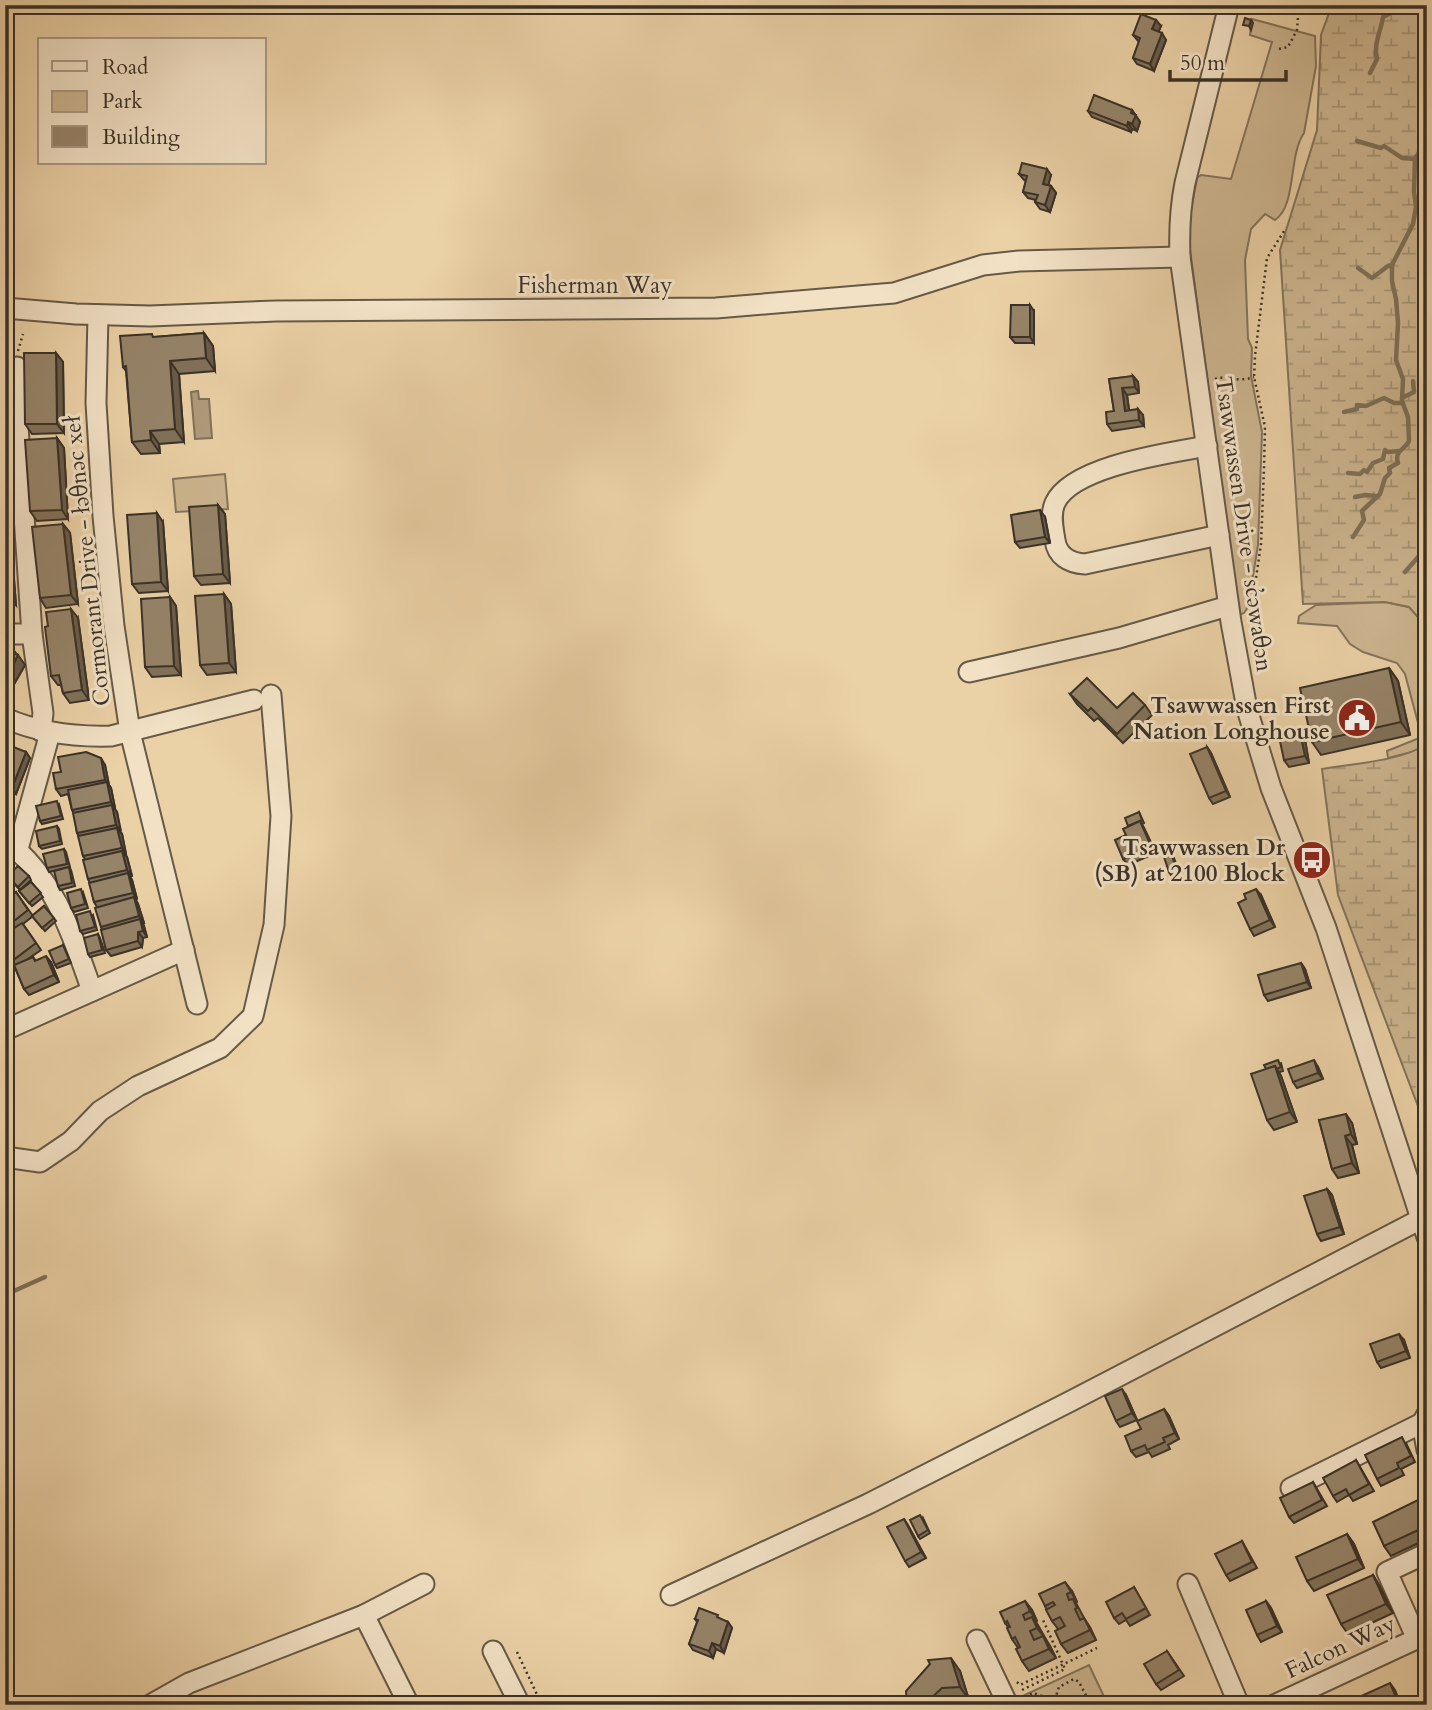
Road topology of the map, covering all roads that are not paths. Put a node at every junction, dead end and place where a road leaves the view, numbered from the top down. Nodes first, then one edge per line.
1 (1229, 5) edge
2 (1180, 257) junction
3 (5, 308) edge
4 (98, 315) junction
5 (18, 367) dead end
6 (11, 397) edge
7 (1206, 446) junction
8 (1219, 535) junction
9 (1228, 606) junction
10 (5, 631) edge
11 (32, 634) junction
12 (969, 672) dead end
13 (5, 718) edge
14 (45, 732) junction
15 (130, 732) junction
16 (11, 844) edge
17 (184, 950) junction
18 (92, 991) junction
19 (197, 1004) dead end
20 (7, 1023) edge
21 (5, 1157) edge
22 (1424, 1228) edge
23 (1425, 1418) edge
24 (1427, 1450) edge
25 (1291, 1488) dead end
26 (1427, 1553) edge
27 (424, 1584) dead end
28 (1188, 1584) dead end
29 (671, 1595) dead end
30 (364, 1615) junction
31 (1422, 1636) edge
32 (977, 1640) dead end
33 (493, 1651) dead end
34 (1017, 1701) edge
35 (149, 1705) edge
36 (409, 1705) edge
37 (520, 1705) edge
38 (1239, 1705) edge
39 (1274, 1705) edge

1 - 2 street, Tsawwassen Drive - sc̓əwaθən
2 - 4 street, Fisherman Way
2 - 7 street, Tsawwassen Drive - sc̓əwaθən
3 - 4 street, Fisherman Way
4 - 15 street, Cormorant Drive - łəθnəc xeł
5 - 6 street
6 - 11 street
7 - 8 street, Tsawwassen Drive - sc̓əwaθən
7 - 8 street
8 - 9 street, Tsawwassen Drive - sc̓əwaθən
9 - 12 street
9 - 22 street, Tsawwassen Drive - sc̓əwaθən
10 - 11 street
11 - 14 street
13 - 14 street
14 - 15 street
14 - 16 street
15 - 17 street, Cormorant Drive - łəθnəc xeł
15 - 21 street
16 - 18 street
17 - 18 street
17 - 19 street, Cormorant Drive - łəθnəc xeł
18 - 20 street
22 - 29 street
23 - 24 street
23 - 25 street
26 - 31 street
27 - 30 street
28 - 38 street
30 - 35 street
30 - 36 street
31 - 39 street, Falcon Way
32 - 34 street
33 - 37 street

